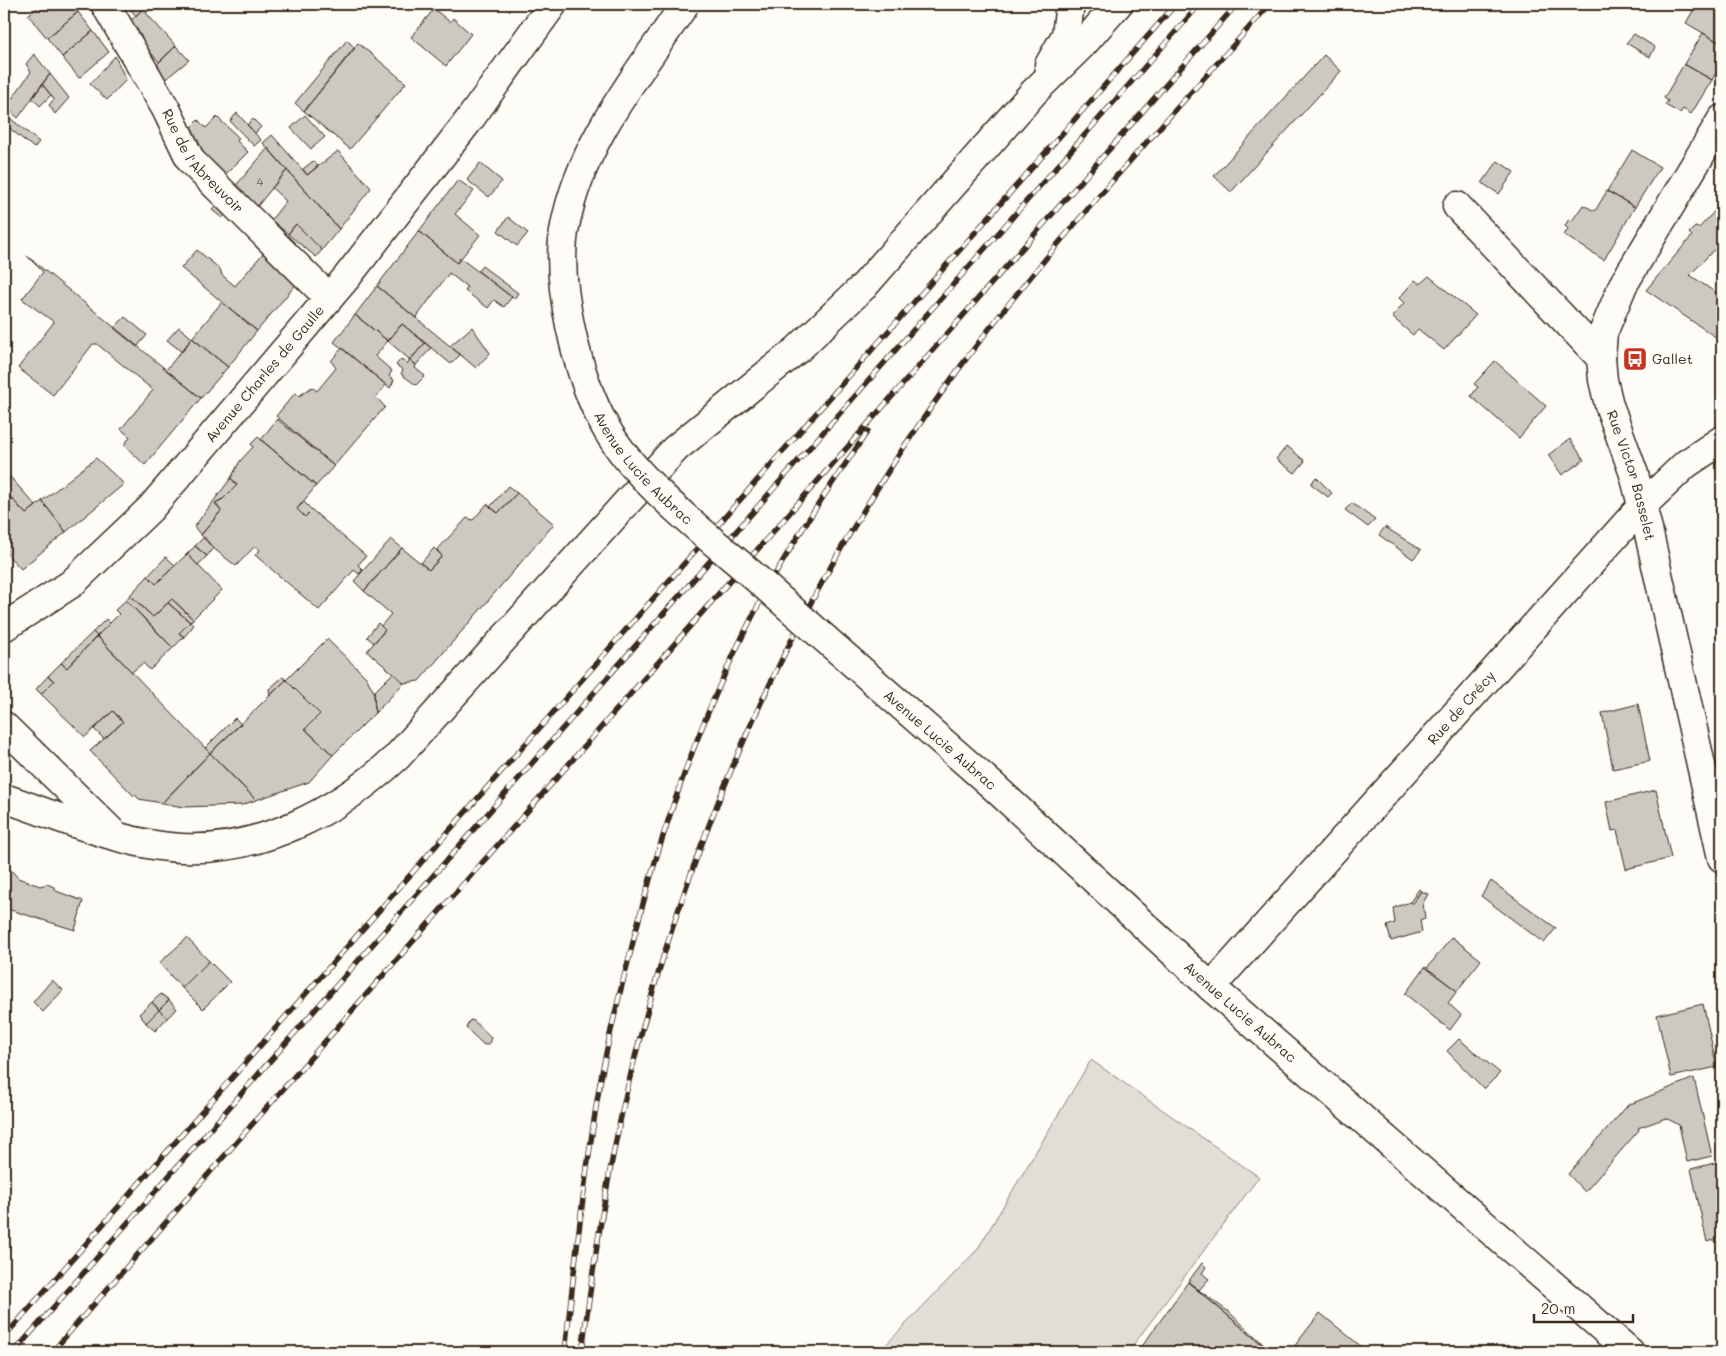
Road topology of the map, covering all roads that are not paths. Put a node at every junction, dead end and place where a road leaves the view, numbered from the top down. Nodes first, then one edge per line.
1 (105, 4) edge
2 (554, 4) edge
3 (685, 4) edge
4 (1070, 4) edge
5 (1118, 4) edge
6 (1034, 92) junction
7 (1722, 119) edge
8 (1457, 206) dead end
9 (329, 298) junction
10 (1601, 358) junction
11 (1722, 440) edge
12 (1642, 506) junction
13 (4, 627) edge
14 (4, 726) edge
15 (4, 798) edge
16 (116, 836) junction
17 (1722, 858) edge
18 (1212, 987) junction
19 (1630, 1352) edge

1 - 9 main road, Rue de l'Abreuvoir
2 - 9 main road, Avenue Charles de Gaulle
3 - 18 main road, Avenue Lucie Aubrac, bridge
4 - 6 main road
5 - 6 main road
6 - 16 main road
7 - 10 main road, Rue Victor Basselet
8 - 10 main road
9 - 13 main road, Avenue Charles de Gaulle
10 - 12 main road, Rue Victor Basselet
11 - 12 main road, Rue de Crécy
12 - 17 main road, Rue Victor Basselet
12 - 18 main road, Rue de Crécy
14 - 16 main road
15 - 16 main road
18 - 19 main road, Avenue Lucie Aubrac

